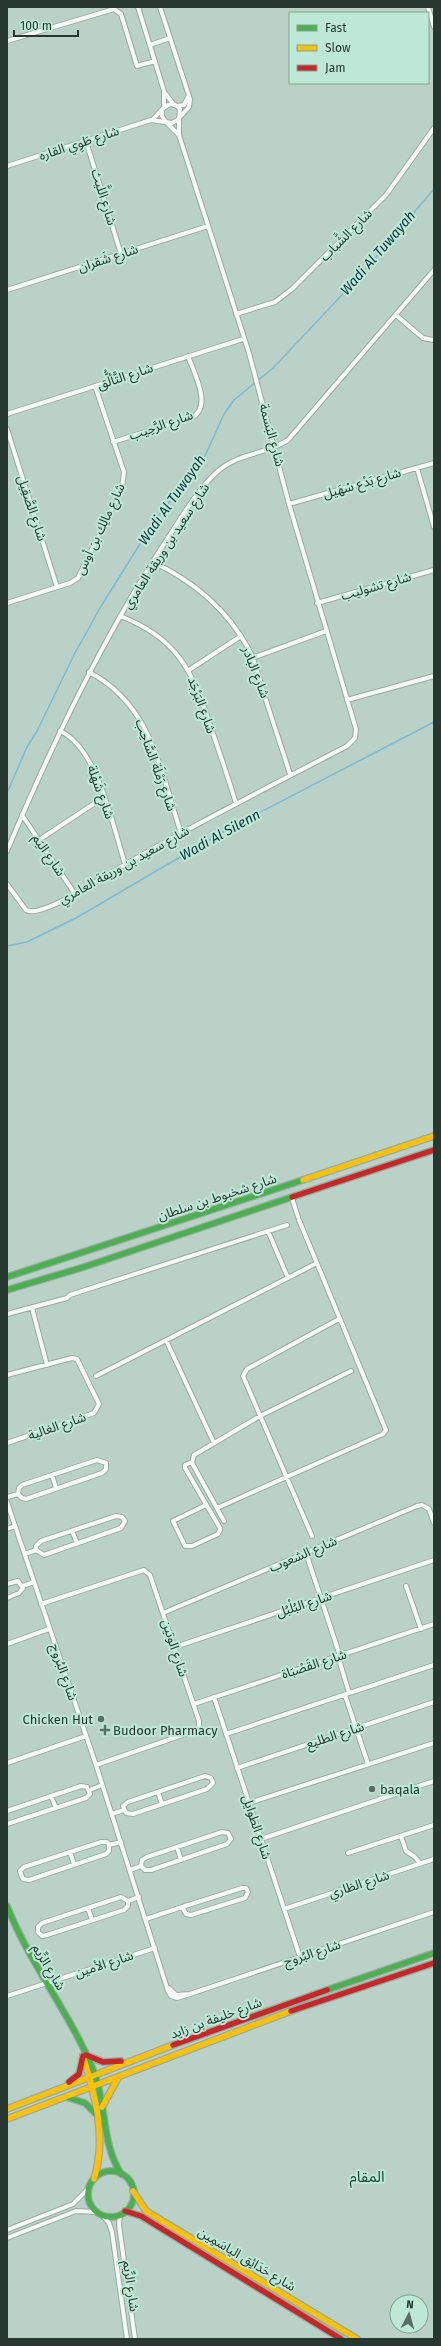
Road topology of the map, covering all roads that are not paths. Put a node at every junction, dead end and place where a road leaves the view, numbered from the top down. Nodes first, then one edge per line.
1 (160, 7) edge
2 (428, 7) edge
3 (138, 8) edge
4 (434, 27) edge
5 (170, 38) junction
6 (7, 41) edge
7 (150, 45) junction
8 (154, 60) junction
9 (164, 91) junction
10 (188, 94) junction
11 (176, 105) junction
12 (163, 109) junction
13 (180, 118) junction
14 (152, 120) junction
15 (166, 122) junction
16 (434, 128) edge
17 (179, 135) junction
18 (86, 141) junction
19 (7, 166) edge
20 (208, 226) junction
21 (121, 254) junction
22 (434, 270) edge
23 (7, 290) edge
24 (236, 314) junction
25 (396, 315) junction
26 (243, 339) junction
27 (434, 340) edge
28 (188, 356) junction
29 (95, 386) junction
30 (7, 414) edge
31 (7, 429) edge
32 (114, 442) junction
33 (274, 446) junction
34 (434, 463) edge
35 (417, 468) junction
36 (289, 504) junction
37 (434, 527) edge
38 (153, 562) junction
39 (434, 570) edge
40 (57, 587) junction
41 (317, 602) junction
42 (7, 603) edge
43 (120, 616) junction
44 (326, 631) junction
45 (241, 636) junction
46 (252, 658) junction
47 (189, 670) junction
48 (89, 672) junction
49 (434, 676) edge
50 (347, 700) junction
51 (60, 731) junction
52 (355, 738) joint
53 (290, 774) junction
54 (104, 797) junction
55 (236, 803) junction
56 (22, 815) junction
57 (181, 833) junction
58 (39, 840) junction
59 (7, 851) edge
60 (125, 864) junction
61 (7, 884) edge
62 (75, 894) junction
63 (434, 1136) edge
64 (434, 1150) edge
65 (292, 1198) junction
66 (287, 1225) dead end
67 (268, 1231) junction
68 (317, 1264) junction
69 (7, 1277) edge
70 (288, 1278) junction
71 (7, 1290) edge
72 (32, 1308) junction
73 (7, 1314) edge
74 (339, 1319) junction
75 (166, 1340) junction
76 (47, 1365) junction
77 (351, 1371) dead end
78 (7, 1375) edge
79 (96, 1376) dead end
80 (260, 1416) junction
81 (7, 1443) edge
82 (214, 1443) junction
83 (192, 1462) junction
84 (52, 1475) junction
85 (286, 1477) junction
86 (56, 1488) junction
87 (18, 1494) junction
88 (7, 1498) edge
89 (7, 1502) edge
90 (206, 1505) junction
91 (217, 1508) junction
92 (224, 1521) dead end
93 (434, 1523) edge
94 (15, 1526) junction
95 (7, 1529) edge
96 (72, 1531) junction
97 (312, 1536) dead end
98 (77, 1543) junction
99 (36, 1550) junction
100 (306, 1553) junction
101 (25, 1554) junction
102 (434, 1560) edge
103 (34, 1582) junction
104 (7, 1584) edge
105 (22, 1586) junction
106 (406, 1586) dead end
107 (7, 1598) edge
108 (320, 1598) junction
109 (41, 1604) junction
110 (163, 1613) junction
111 (434, 1624) edge
112 (49, 1629) junction
113 (421, 1629) junction
114 (7, 1644) edge
115 (175, 1647) junction
116 (339, 1656) junction
117 (434, 1665) edge
118 (347, 1694) junction
119 (214, 1697) junction
120 (434, 1702) edge
121 (194, 1704) junction
122 (356, 1728) junction
123 (226, 1734) junction
124 (86, 1736) junction
125 (434, 1743) edge
126 (7, 1763) edge
127 (368, 1764) junction
128 (96, 1765) junction
129 (237, 1768) junction
130 (434, 1782) edge
131 (102, 1786) junction
132 (90, 1790) junction
133 (158, 1792) junction
134 (51, 1796) junction
135 (249, 1803) junction
136 (162, 1804) junction
137 (56, 1808) junction
138 (124, 1810) junction
139 (7, 1811) edge
140 (112, 1814) junction
141 (7, 1824) edge
142 (434, 1825) edge
143 (401, 1836) junction
144 (261, 1839) junction
145 (121, 1842) junction
146 (109, 1845) junction
147 (177, 1847) junction
148 (70, 1852) junction
149 (348, 1853) dead end
150 (434, 1859) edge
151 (181, 1860) junction
152 (420, 1863) junction
153 (74, 1864) junction
154 (141, 1866) junction
155 (130, 1870) junction
156 (139, 1897) junction
157 (128, 1901) junction
158 (7, 1906) edge
159 (182, 1907) junction
160 (88, 1908) junction
161 (284, 1909) junction
162 (434, 1912) edge
163 (146, 1919) junction
164 (92, 1920) junction
165 (155, 1948) junction
166 (434, 1953) edge
167 (300, 1957) junction
168 (434, 1963) edge
169 (46, 1983) junction
170 (7, 1996) edge
171 (84, 2055) junction
172 (138, 2059) junction
173 (92, 2076) junction
174 (120, 2077) junction
175 (95, 2086) junction
176 (51, 2092) junction
177 (65, 2097) junction
178 (102, 2107) junction
179 (7, 2109) edge
180 (96, 2114) junction
181 (7, 2119) edge
182 (121, 2174) junction
183 (94, 2179) junction
184 (88, 2188) junction
185 (133, 2191) junction
186 (96, 2212) junction
187 (123, 2213) junction
188 (102, 2215) junction
189 (7, 2230) edge
190 (7, 2238) edge
191 (288, 2297) junction
192 (283, 2304) junction
193 (127, 2339) edge
194 (135, 2339) edge
195 (341, 2339) edge
196 (357, 2339) edge

1 - 5 street
2 - 4 street
3 - 7 street
5 - 7 street
5 - 10 street
6 - 8 street
7 - 8 street
8 - 9 street
9 - 11 street
9 - 12 street
10 - 11 street
10 - 13 street
11 - 12 street
11 - 13 street
12 - 14 street, شارع طَوِي القاره
12 - 15 street
13 - 15 street
13 - 17 street, شارع البَسمة
14 - 15 street, شارع طَوِي القاره
14 - 18 street, شارع طَوِي القاره
15 - 17 street, شارع البَسمة
16 - 24 street, شارع الشَّباب
17 - 20 street, شارع البَسمة
18 - 19 street, شارع طَوِي القاره
18 - 21 street, شارع اللَّيث
20 - 21 street, شارع شَقران
20 - 24 street, شارع البَسمة
21 - 23 street, شارع شَقران
22 - 25 street, شارع سعيد بن وريقة العامري
24 - 26 street, شارع البَسمة
25 - 27 street
25 - 33 street, شارع سعيد بن وريقة العامري
26 - 28 street, شارع التَّألُّق
26 - 33 street, شارع البَسمة
28 - 29 street, شارع التَّألُّق
28 - 32 street, شارع الرَّحِيب
29 - 30 street, شارع التَّألُّق
29 - 32 street, شارع مالِك بن أوس
31 - 40 street, شارع الصَّقِيل
32 - 40 street, شارع مالِك بن أوس
33 - 36 street, شارع البَسمة
33 - 38 street, شارع سعيد بن وريقة العامري
34 - 35 street, شارع بَدْع سْهَيل
35 - 36 street, شارع بَدْع سْهَيل
35 - 37 street
36 - 41 street, شارع البَسمة
38 - 43 street, شارع سعيد بن وريقة العامري
38 - 45 street, شارع البادر
39 - 41 street, شارع تشوليب
40 - 42 street, شارع مالِك بن أوس
41 - 44 street, شارع البَسمة
43 - 47 street, شارع البَرْجَد
43 - 48 street, شارع سعيد بن وريقة العامري
44 - 46 street
44 - 50 street, شارع البَسمة
45 - 46 street, شارع البادر
45 - 47 street
46 - 53 street, شارع البادر
47 - 55 street, شارع البَرْجَد
48 - 51 street, شارع سعيد بن وريقة العامري
48 - 57 street, شارع رَمْلَة السَّاحِب
49 - 50 street
50 - 52 street, شارع البَسمة
51 - 54 street, شارع شَهْلة
51 - 56 street, شارع سعيد بن وريقة العامري
52 - 53 street, شارع سعيد بن وريقة العامري
53 - 55 street, شارع سعيد بن وريقة العامري
54 - 58 street
54 - 60 street, شارع شَهْلة
55 - 57 street, شارع سعيد بن وريقة العامري
56 - 58 street, شارع اليَم
56 - 59 street, شارع سعيد بن وريقة العامري
57 - 60 street, شارع سعيد بن وريقة العامري
58 - 62 street, شارع اليَم
60 - 62 street, شارع سعيد بن وريقة العامري
61 - 62 street, شارع سعيد بن وريقة العامري
63 - 69 main road, شارع شخبوط بن سلطان
64 - 65 main road, شارع شخبوط بن سلطان
65 - 68 street
65 - 71 main road, شارع شخبوط بن سلطان
66 - 67 street
67 - 70 street
67 - 72 street
68 - 70 street
68 - 74 street
70 - 75 street
72 - 73 street
72 - 76 street
74 - 80 street
74 - 85 street
75 - 79 street
75 - 82 street
76 - 78 street, شارع الغالية
76 - 81 street, شارع الغالية
77 - 80 street
80 - 82 street
80 - 85 street
82 - 83 street
83 - 90 street
83 - 91 street
84 - 86 street
84 - 86 street
84 - 87 street
85 - 91 street
85 - 97 street
86 - 87 street
87 - 88 street
89 - 94 street, شارع البُروج
90 - 90 street
91 - 92 street
93 - 100 street, شارع الشعوب
94 - 95 street
94 - 101 street, شارع البُروج
96 - 98 street
96 - 98 street
96 - 99 street
98 - 99 street
99 - 101 street
100 - 108 street
100 - 110 street, شارع الشعوب
101 - 103 street, شارع البُروج
102 - 108 street, شارع البُلْبُل
103 - 105 street
103 - 109 street, شارع البُروج
104 - 105 street
105 - 107 street
106 - 113 street
108 - 115 street, شارع البُلْبُل
108 - 116 street
109 - 110 street, شارع الوتين
109 - 112 street, شارع البُروج
110 - 115 street, شارع الوتين
111 - 113 street, شارع القَصْبَاة
112 - 114 street
112 - 124 street, شارع البُروج
113 - 116 street, شارع القَصْبَاة
115 - 121 street, شارع الوتين
116 - 118 street
116 - 119 street, شارع القَصْبَاة
117 - 118 street
118 - 122 street
118 - 123 street
119 - 121 street, شارع القَصْبَاة
119 - 123 street, شارع الطوايل
120 - 122 street, شارع الطليع
121 - 128 street, شارع الوتين
122 - 127 street
122 - 129 street, شارع الطليع
123 - 129 street, شارع الطوايل
124 - 126 street
124 - 128 street, شارع البُروج
125 - 127 street
127 - 135 street
128 - 131 street, شارع البُروج
129 - 135 street, شارع الطوايل
130 - 144 street
131 - 132 street
131 - 140 street, شارع البُروج
132 - 134 street
132 - 137 street
133 - 136 street
133 - 136 street
133 - 138 street
134 - 137 street
134 - 139 street
135 - 144 street, شارع الطوايل
136 - 138 street
137 - 141 street
138 - 140 street
140 - 145 street, شارع البُروج
142 - 143 street
143 - 149 street
143 - 152 street
144 - 161 street, شارع الطوايل
145 - 146 street
145 - 155 street, شارع البُروج
146 - 148 street
146 - 153 street
147 - 151 street
147 - 151 street
147 - 154 street
148 - 153 street
148 - 153 street
150 - 152 street, شارع الظاري
151 - 154 street
152 - 161 street, شارع الظاري
154 - 155 street
155 - 156 street, شارع البُروج
156 - 157 street
156 - 163 street, شارع البُروج
157 - 160 street
157 - 164 street
158 - 169 main road, شارع الرِّيم
159 - 159 street
159 - 163 street
160 - 164 street
160 - 164 street
161 - 167 street, شارع الطوايل
162 - 167 street, شارع البُروج
163 - 165 street, شارع البُروج
165 - 167 street, شارع البُروج
165 - 169 street, شارع الأمين
166 - 172 main road, شارع خليفة بن زايد
168 - 174 main road, شارع خليفة بن زايد
169 - 170 street, شارع الأمين
169 - 171 main road, شارع الرِّيم
171 - 172 main road
171 - 173 main road, شارع الرِّيم
171 - 176 main road
172 - 173 main road, شارع خليفة بن زايد
173 - 175 main road, شارع الرِّيم
173 - 176 main road, شارع خليفة بن زايد
174 - 175 main road, شارع خليفة بن زايد
174 - 178 main road
175 - 177 main road, شارع خليفة بن زايد
175 - 178 main road, شارع الرِّيم
175 - 180 main road, شارع الرِّيم
176 - 179 main road, شارع خليفة بن زايد
177 - 180 main road
177 - 181 main road, شارع خليفة بن زايد
178 - 182 main road, شارع الرِّيم
180 - 183 main road, شارع الرِّيم
182 - 183 main road
182 - 185 main road
183 - 184 main road
184 - 186 main road
184 - 189 street
185 - 187 main road
185 - 191 main road, شارع حَدَائِق الياسَمِين
186 - 188 main road
186 - 190 street
187 - 188 main road
187 - 192 main road, شارع حَدَائِق الياسَمِين
187 - 194 street, شارع الرِّيم
188 - 193 street, شارع الرِّيم
191 - 192 main road
191 - 196 main road, شارع حَدَائِق الياسَمِين
192 - 195 main road, شارع حَدَائِق الياسَمِين

